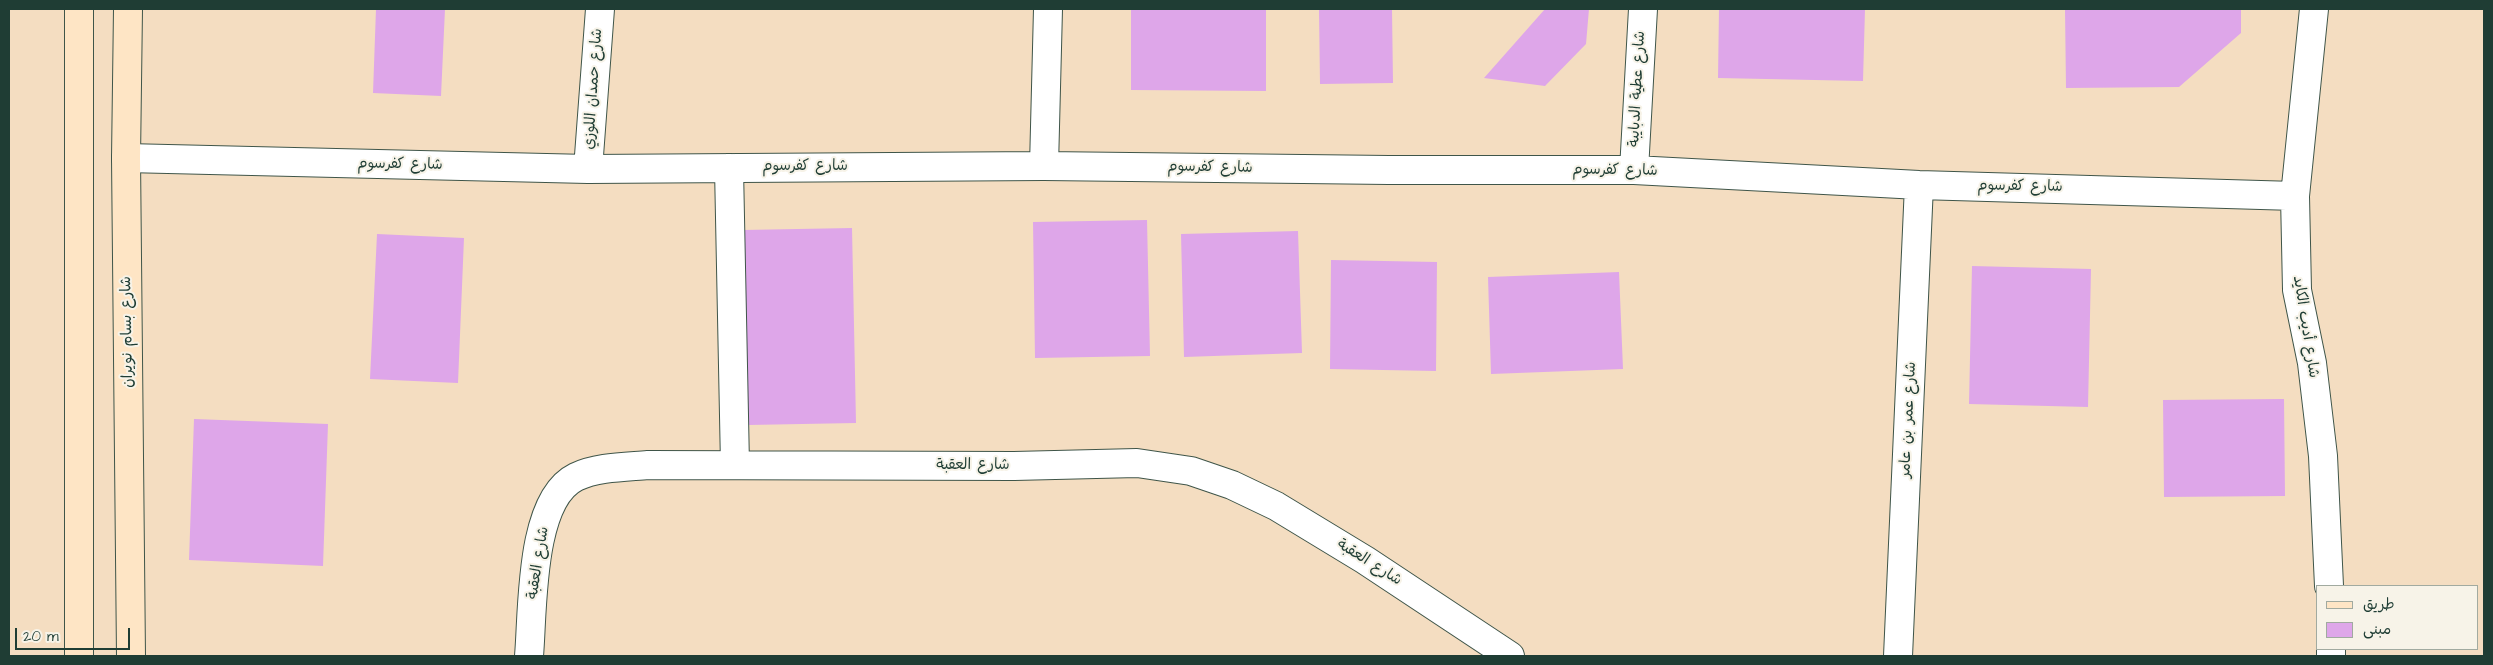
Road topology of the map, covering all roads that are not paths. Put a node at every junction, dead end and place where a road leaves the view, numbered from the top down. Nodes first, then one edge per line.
1 (79, 9) edge
2 (128, 9) edge
3 (600, 9) edge
4 (1048, 9) edge
5 (1643, 9) edge
6 (2314, 9) edge
7 (126, 158) junction
8 (1044, 166) junction
9 (729, 168) junction
10 (588, 169) junction
11 (1634, 170) junction
12 (1919, 185) junction
13 (2294, 196) junction
14 (735, 465) junction
15 (2329, 585) edge
16 (79, 656) edge
17 (131, 656) edge
18 (528, 656) edge
19 (1510, 656) edge
20 (1898, 656) edge

1 - 16 street
2 - 7 street, شارع بسام نويران
3 - 10 street, شارع حمدان اللوزي
4 - 8 street
5 - 11 street, شارع عطية الدبايبة
6 - 13 street, شارع أديب الكايد
7 - 10 street, شارع كفرسوم
7 - 17 street, شارع بسام نويران
8 - 9 street, شارع كفرسوم
8 - 11 street, شارع كفرسوم
9 - 10 street, شارع كفرسوم
9 - 14 street
11 - 12 street, شارع كفرسوم
12 - 13 street, شارع كفرسوم
12 - 20 street, شارع عمر بن عامر
13 - 15 street, شارع أديب الكايد
14 - 18 street, شارع العقبة
14 - 19 street, شارع العقبة

